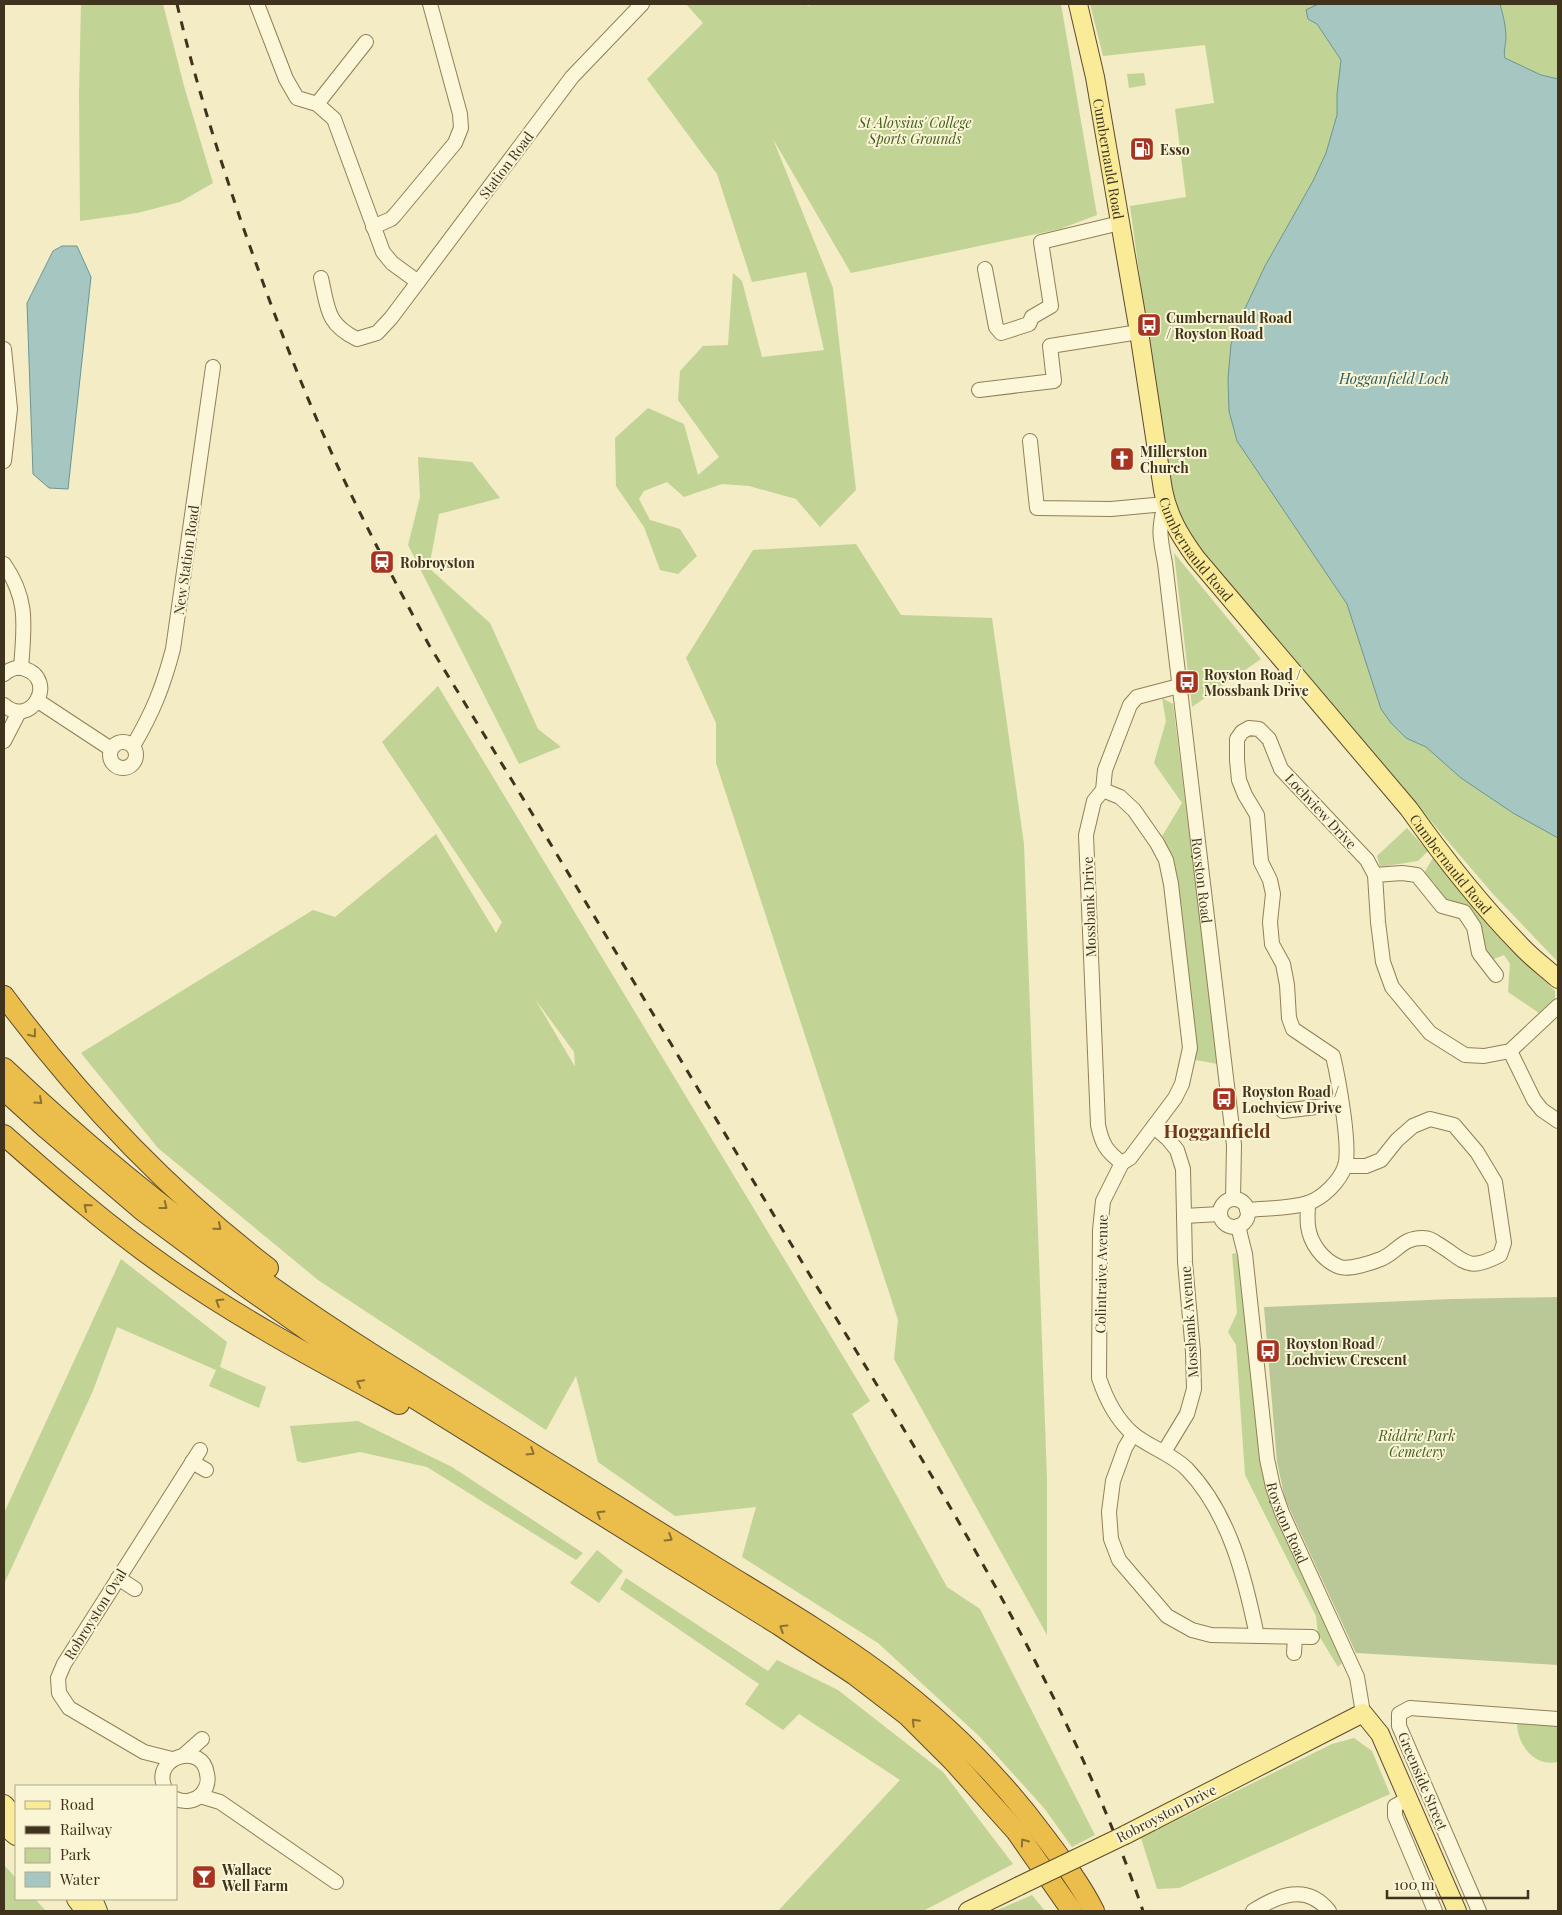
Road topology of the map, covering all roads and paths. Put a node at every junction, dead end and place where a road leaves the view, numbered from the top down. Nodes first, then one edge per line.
1 (257, 4) edge
2 (430, 4) edge
3 (642, 4) edge
4 (1078, 4) edge
5 (366, 42) dead end
6 (318, 104) junction
7 (1120, 223) junction
8 (373, 227) junction
9 (985, 269) dead end
10 (321, 278) dead end
11 (418, 282) junction
12 (1139, 332) junction
13 (4, 349) edge
14 (213, 367) dead end
15 (979, 390) dead end
16 (1030, 441) dead end
17 (4, 461) edge
18 (1165, 504) junction
19 (1176, 529) junction
20 (1165, 563) junction
21 (4, 564) edge
22 (21, 668) junction
23 (4, 674) edge
24 (1179, 686) junction
25 (38, 701) junction
26 (4, 705) edge
27 (20, 712) junction
28 (4, 741) edge
29 (133, 746) junction
30 (111, 749) junction
31 (1104, 790) junction
32 (1375, 875) junction
33 (1496, 975) dead end
34 (1558, 979) edge
35 (4, 996) edge
36 (1558, 1006) edge
37 (1510, 1051) junction
38 (4, 1068) edge
39 (4, 1090) edge
40 (1341, 1104) junction
41 (1283, 1111) dead end
42 (1558, 1121) edge
43 (1154, 1127) junction
44 (4, 1135) edge
45 (1122, 1163) junction
46 (1345, 1166) junction
47 (1233, 1199) junction
48 (1308, 1203) junction
49 (1247, 1210) junction
50 (1220, 1214) junction
51 (1184, 1216) junction
52 (1238, 1226) junction
53 (1133, 1434) junction
54 (503, 1435) junction
55 (200, 1450) dead end
56 (1164, 1452) junction
57 (192, 1462) junction
58 (206, 1470) dead end
59 (557, 1488) junction
60 (118, 1578) junction
61 (135, 1589) dead end
62 (1256, 1636) junction
63 (1295, 1637) junction
64 (1312, 1637) dead end
65 (1294, 1653) dead end
66 (1363, 1712) junction
67 (1558, 1719) edge
68 (144, 1752) junction
69 (178, 1757) junction
70 (203, 1761) junction
71 (208, 1781) junction
72 (162, 1783) edge
73 (200, 1796) junction
74 (1409, 1798) junction
75 (178, 1801) edge
76 (220, 1802) junction
77 (4, 1804) edge
78 (15, 1816) edge
79 (4, 1826) edge
80 (15, 1835) edge
81 (336, 1882) dead end
82 (78, 1900) edge
83 (85, 1911) edge
84 (968, 1911) edge
85 (1072, 1911) edge
86 (1094, 1911) edge
87 (1253, 1911) edge
88 (1329, 1911) edge
89 (1435, 1911) edge
90 (1457, 1911) edge
91 (1479, 1911) edge

1 - 6 street
2 - 8 street
3 - 11 street, Station Road
4 - 7 main road, Cumbernauld Road
5 - 6 street
6 - 8 street
7 - 9 street
7 - 12 main road, Cumbernauld Road
8 - 11 street
10 - 11 street, Station Road
12 - 15 street
12 - 18 main road, Cumbernauld Road
13 - 17 street
14 - 29 street, New Station Road
16 - 18 street
18 - 19 main road, Cumbernauld Road
18 - 20 street, Royston Road
19 - 20 street, Royston Road
19 - 34 main road, Cumbernauld Road
20 - 24 street, Royston Road
21 - 22 street
22 - 23 street
22 - 25 street
24 - 31 street, Mossbank Drive
24 - 47 street, Royston Road
25 - 27 street
25 - 30 street
26 - 27 street
27 - 28 street
29 - 30 street
29 - 30 street
31 - 43 street, Colintraive Avenue
31 - 45 street, Mossbank Drive
32 - 33 street
32 - 37 street, Lochview Drive
32 - 40 street, Lochview Drive
35 -> 54 highway
36 - 37 street
37 - 42 street
38 -> 54 highway
39 - 59 highway
40 - 41 street
40 - 46 street, Lochview Drive
43 - 45 street, Colintraive Avenue
43 - 51 street, Mossbank Avenue
59 -> 44 highway
45 - 53 street, Colintraive Avenue
46 - 48 street
46 - 48 street
47 - 49 street
47 - 50 street
48 - 49 street
49 - 52 street
50 - 51 street
50 - 52 street
51 - 56 street, Mossbank Avenue
52 - 66 street, Royston Road
53 - 56 street, Colintraive Avenue
53 - 62 street
54 -> 86 highway
55 - 57 street, Robroyston Oval
56 - 62 street, Colintraive Avenue
57 - 58 street
57 - 60 street, Robroyston Oval
85 -> 59 highway
60 - 61 street
60 - 68 street, Robroyston Oval
62 - 63 street
63 - 64 street
63 - 65 street
66 - 74 main road, Royston Road
66 - 84 main road, Robroyston Drive, bridge
67 - 91 street, Greenside Street
68 - 69 street
68 - 72 street
69 - 70 street
69 - 70 street
69 - 72 street
70 - 71 street
71 - 73 street
71 - 76 street
73 - 75 street
73 - 76 street
74 - 89 street
74 - 90 main road, Royston Road
76 - 81 street
77 - 78 main road
79 - 80 main road
82 - 83 main road
87 - 88 street

